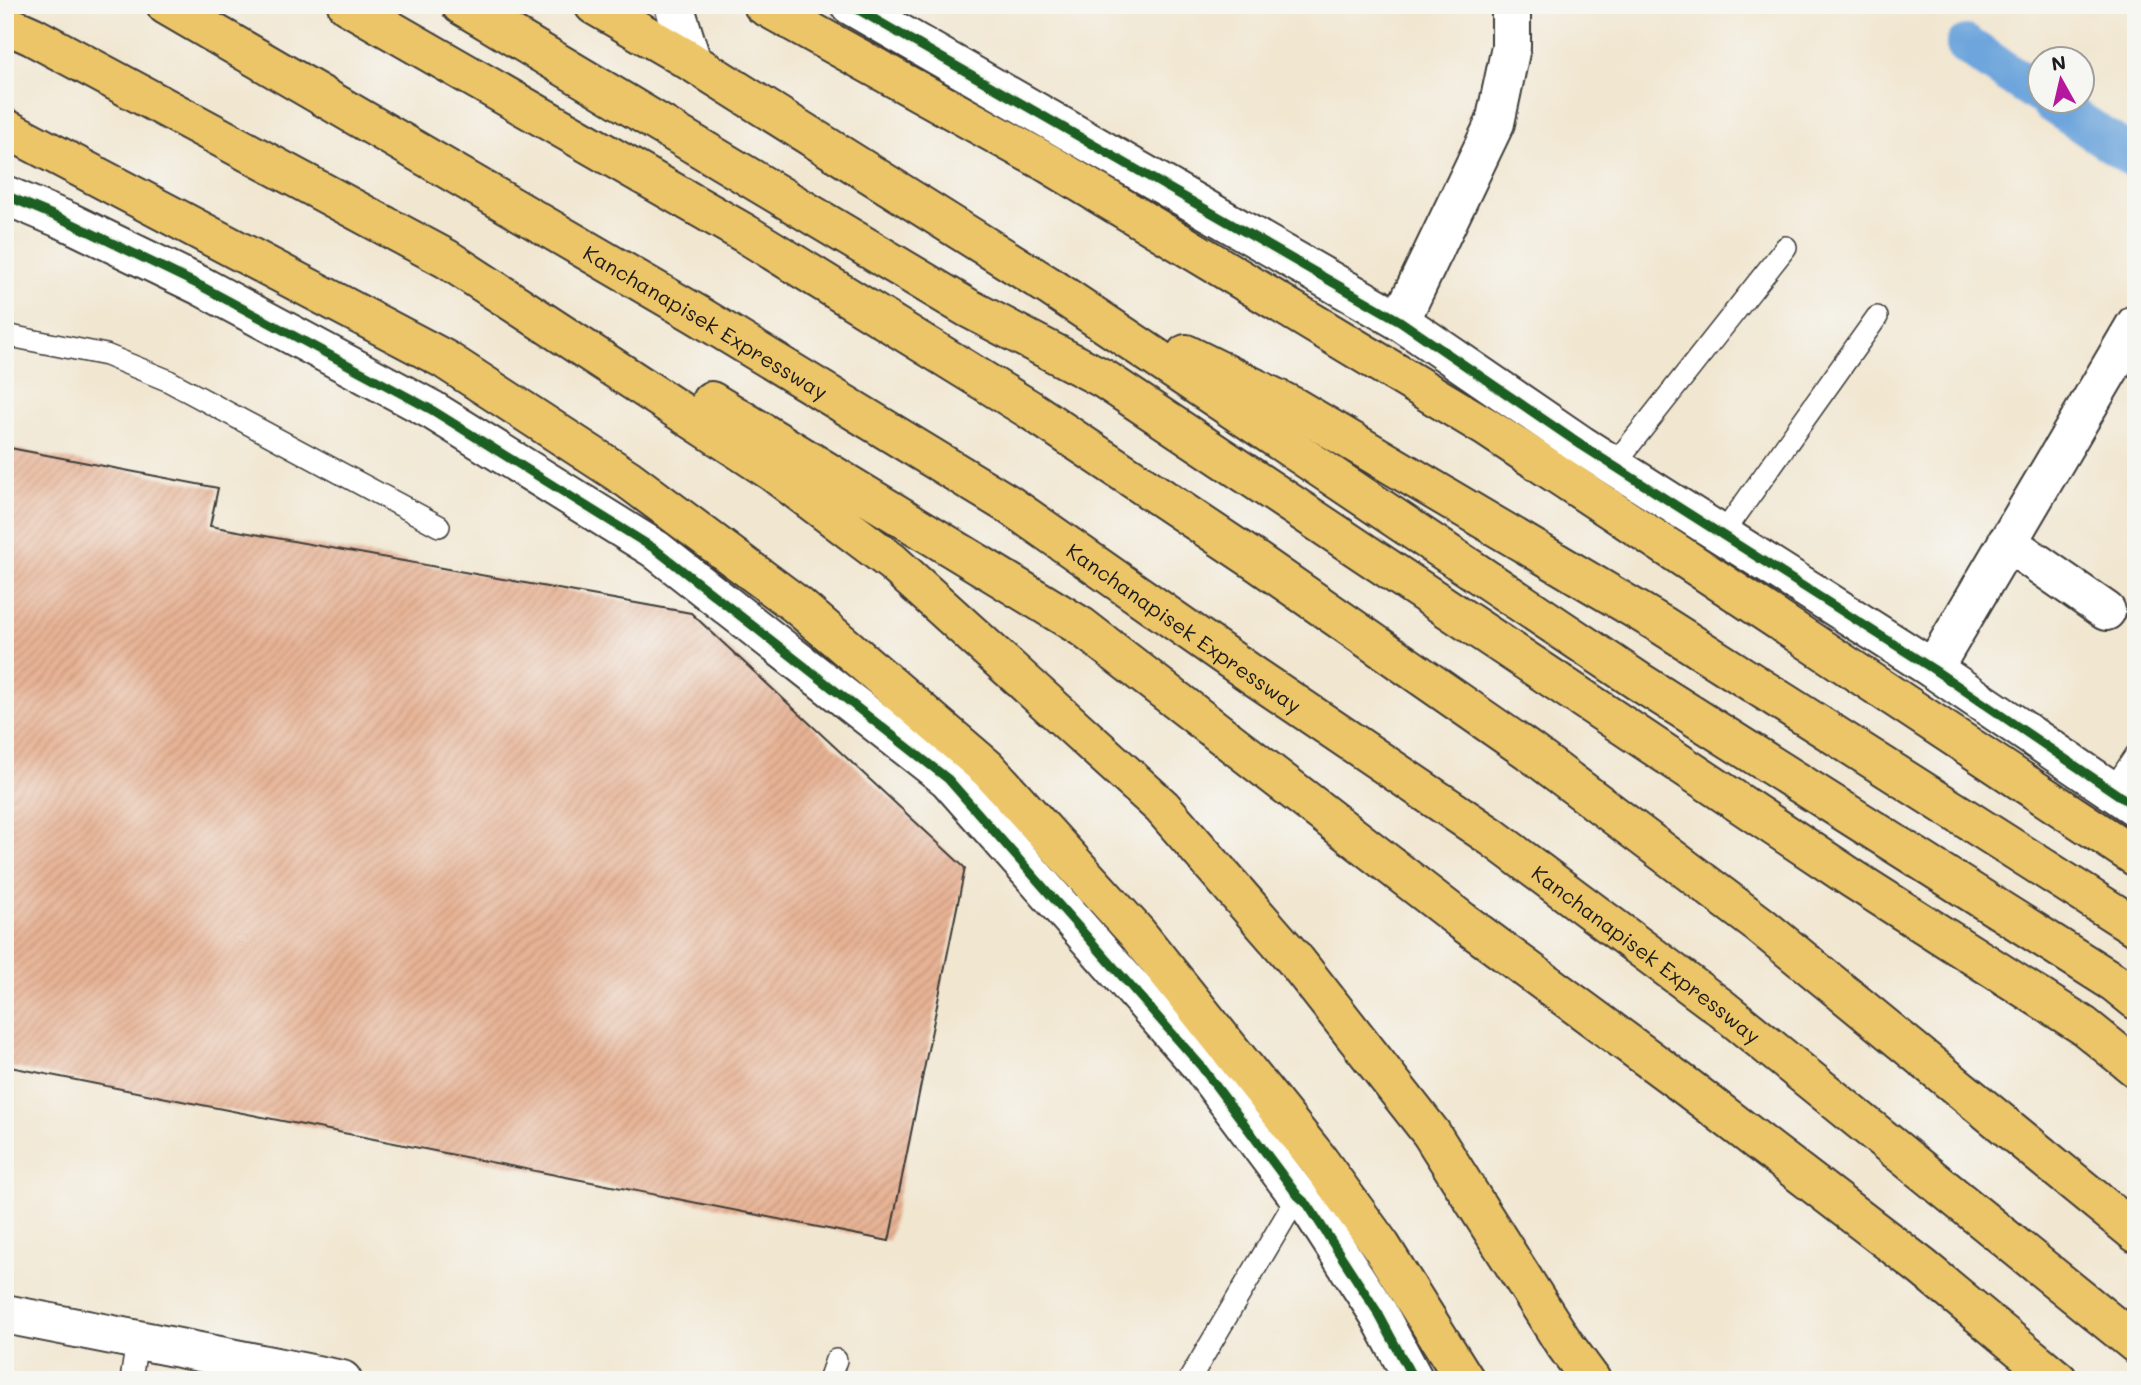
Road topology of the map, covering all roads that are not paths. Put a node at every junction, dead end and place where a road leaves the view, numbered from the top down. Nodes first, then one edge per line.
1 (166, 5) edge
2 (347, 5) edge
3 (461, 5) edge
4 (594, 5) edge
5 (674, 5) edge
6 (763, 5) edge
7 (850, 5) edge
8 (1511, 5) edge
9 (5, 24) edge
10 (692, 62) junction
11 (5, 128) edge
12 (5, 195) edge
13 (1786, 247) dead end
14 (447, 259) junction
15 (1052, 288) junction
16 (1877, 317) dead end
17 (1400, 321) junction
18 (2136, 324) edge
19 (5, 335) edge
20 (1613, 466) junction
21 (439, 526) dead end
22 (1723, 536) junction
23 (2007, 542) junction
24 (2106, 611) dead end
25 (1933, 669) junction
26 (2136, 754) edge
27 (2124, 799) edge
28 (2136, 857) edge
29 (2136, 928) edge
30 (2136, 1000) edge
31 (2136, 1068) edge
32 (1298, 1196) junction
33 (2136, 1233) edge
34 (5, 1314) edge
35 (137, 1340) junction
36 (2136, 1344) edge
37 (131, 1380) edge
38 (342, 1380) edge
39 (1189, 1380) edge
40 (1413, 1380) edge
41 (1465, 1380) edge
42 (1591, 1380) edge
43 (2058, 1380) edge

1 - 36 highway, Kanchanapisek Expressway
2 - 33 highway
3 - 31 highway
4 - 10 highway
5 - 10 street
6 - 28 highway
7 - 17 street
8 - 17 street
9 - 14 highway
10 - 15 highway
11 - 41 highway
12 - 32 street
13 - 20 lane
14 - 42 highway
14 - 43 highway
15 - 29 highway
15 - 30 highway
16 - 22 lane
17 - 20 street
18 - 23 street
19 - 21 lane
20 - 22 street
22 - 25 street
23 - 24 street
23 - 25 street
25 - 27 street
26 - 27 lane
32 - 39 lane
32 - 40 street
34 - 35 street
35 - 37 lane
35 - 38 street

